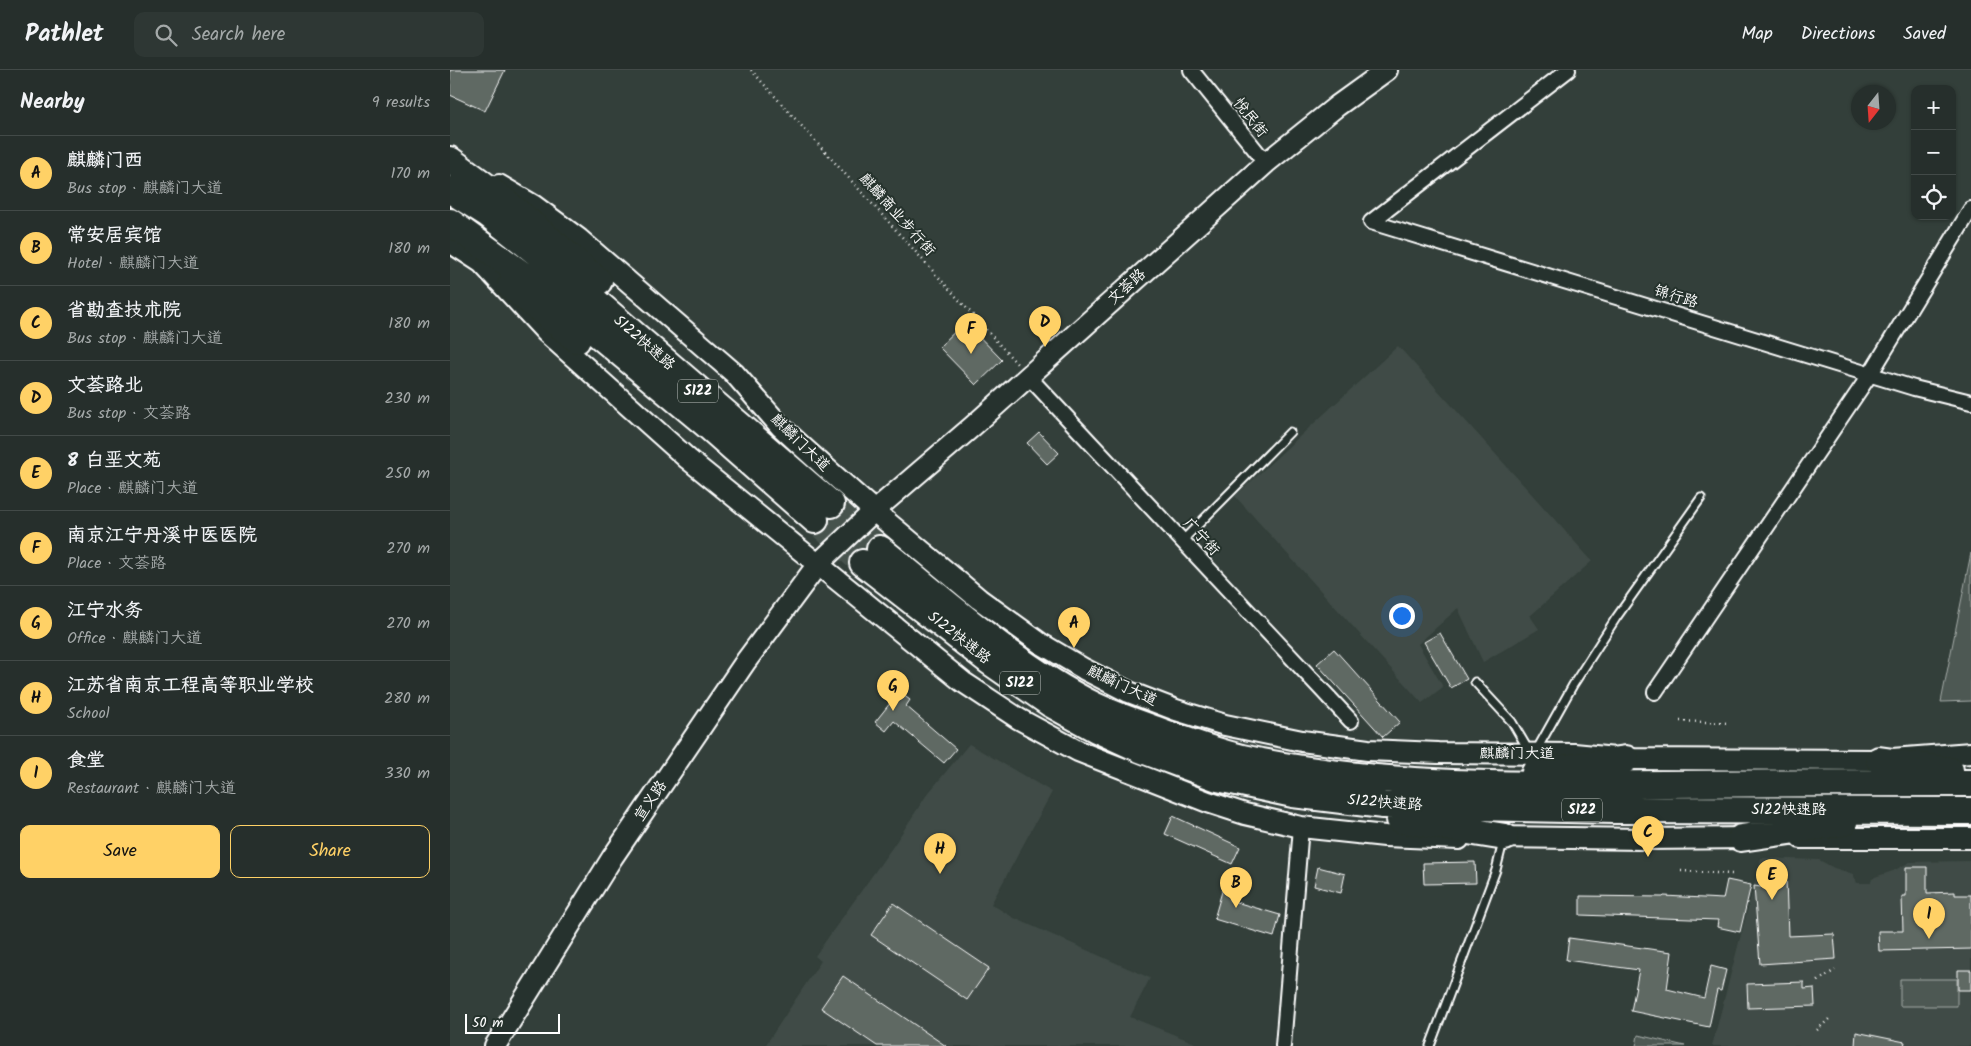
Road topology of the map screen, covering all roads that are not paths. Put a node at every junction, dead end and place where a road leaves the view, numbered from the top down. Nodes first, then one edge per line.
1 (1191, 70) edge
2 (1386, 70) edge
3 (1568, 70) edge
4 (450, 159) edge
5 (1266, 163) junction
6 (450, 190) edge
7 (1971, 209) edge
8 (450, 222) edge
9 (450, 242) edge
10 (482, 263) junction
11 (559, 286) junction
12 (1871, 373) junction
13 (1027, 375) junction
14 (1971, 402) edge
15 (734, 421) junction
16 (707, 426) junction
17 (1290, 432) dead end
18 (1701, 498) dead end
19 (874, 511) junction
20 (1182, 541) junction
21 (818, 564) junction
22 (1475, 682) dead end
23 (1655, 692) dead end
24 (1350, 721) dead end
25 (1971, 753) edge
26 (1532, 754) junction
27 (1626, 759) junction
28 (1879, 760) junction
29 (1971, 772) edge
30 (1971, 783) edge
31 (1456, 784) junction
32 (1293, 794) junction
33 (1971, 811) edge
34 (1923, 812) junction
35 (1301, 827) junction
36 (1505, 837) junction
37 (1741, 838) junction
38 (1971, 838) edge
39 (495, 1046) edge
40 (1283, 1046) edge
41 (1430, 1046) edge

1 - 5 street, 悦民街
2 - 5 street, 文荟路
3 - 12 street, 锦行路
4 - 15 highway
4 - 19 street, 麒麟门大道
5 - 13 street, 文荟路
6 - 11 highway, S122快速路 / S122
7 - 12 street
8 - 11 highway, S122快速路 / S122
9 - 10 street
10 - 16 highway
10 - 21 street
11 - 15 highway, S122快速路 / S122
11 - 16 highway, S122快速路 / S122
12 - 14 street, 锦行路
12 - 23 street
13 - 19 street, 文荟路
13 - 20 street, 广宁街
15 - 16 highway, S122快速路 / S122
17 - 20 lane
18 - 26 lane
19 - 21 street, 宣义路
19 - 26 street, 麒麟门大道
20 - 24 street, 广宁街
21 - 35 street
21 - 39 street, 宣义路
22 - 26 lane
25 - 28 street, 麒麟门大道
26 - 27 street, 麒麟门大道
27 - 28 street, 麒麟门大道
27 - 31 highway
28 - 29 highway
30 - 31 highway, S122快速路 / S122
31 - 32 highway, S122快速路 / S122
32 - 34 highway, S122快速路 / S122
32 - 36 highway
33 - 34 highway, S122快速路 / S122
34 - 37 highway
35 - 36 street
35 - 40 street
36 - 37 street
36 - 41 lane
37 - 38 street

